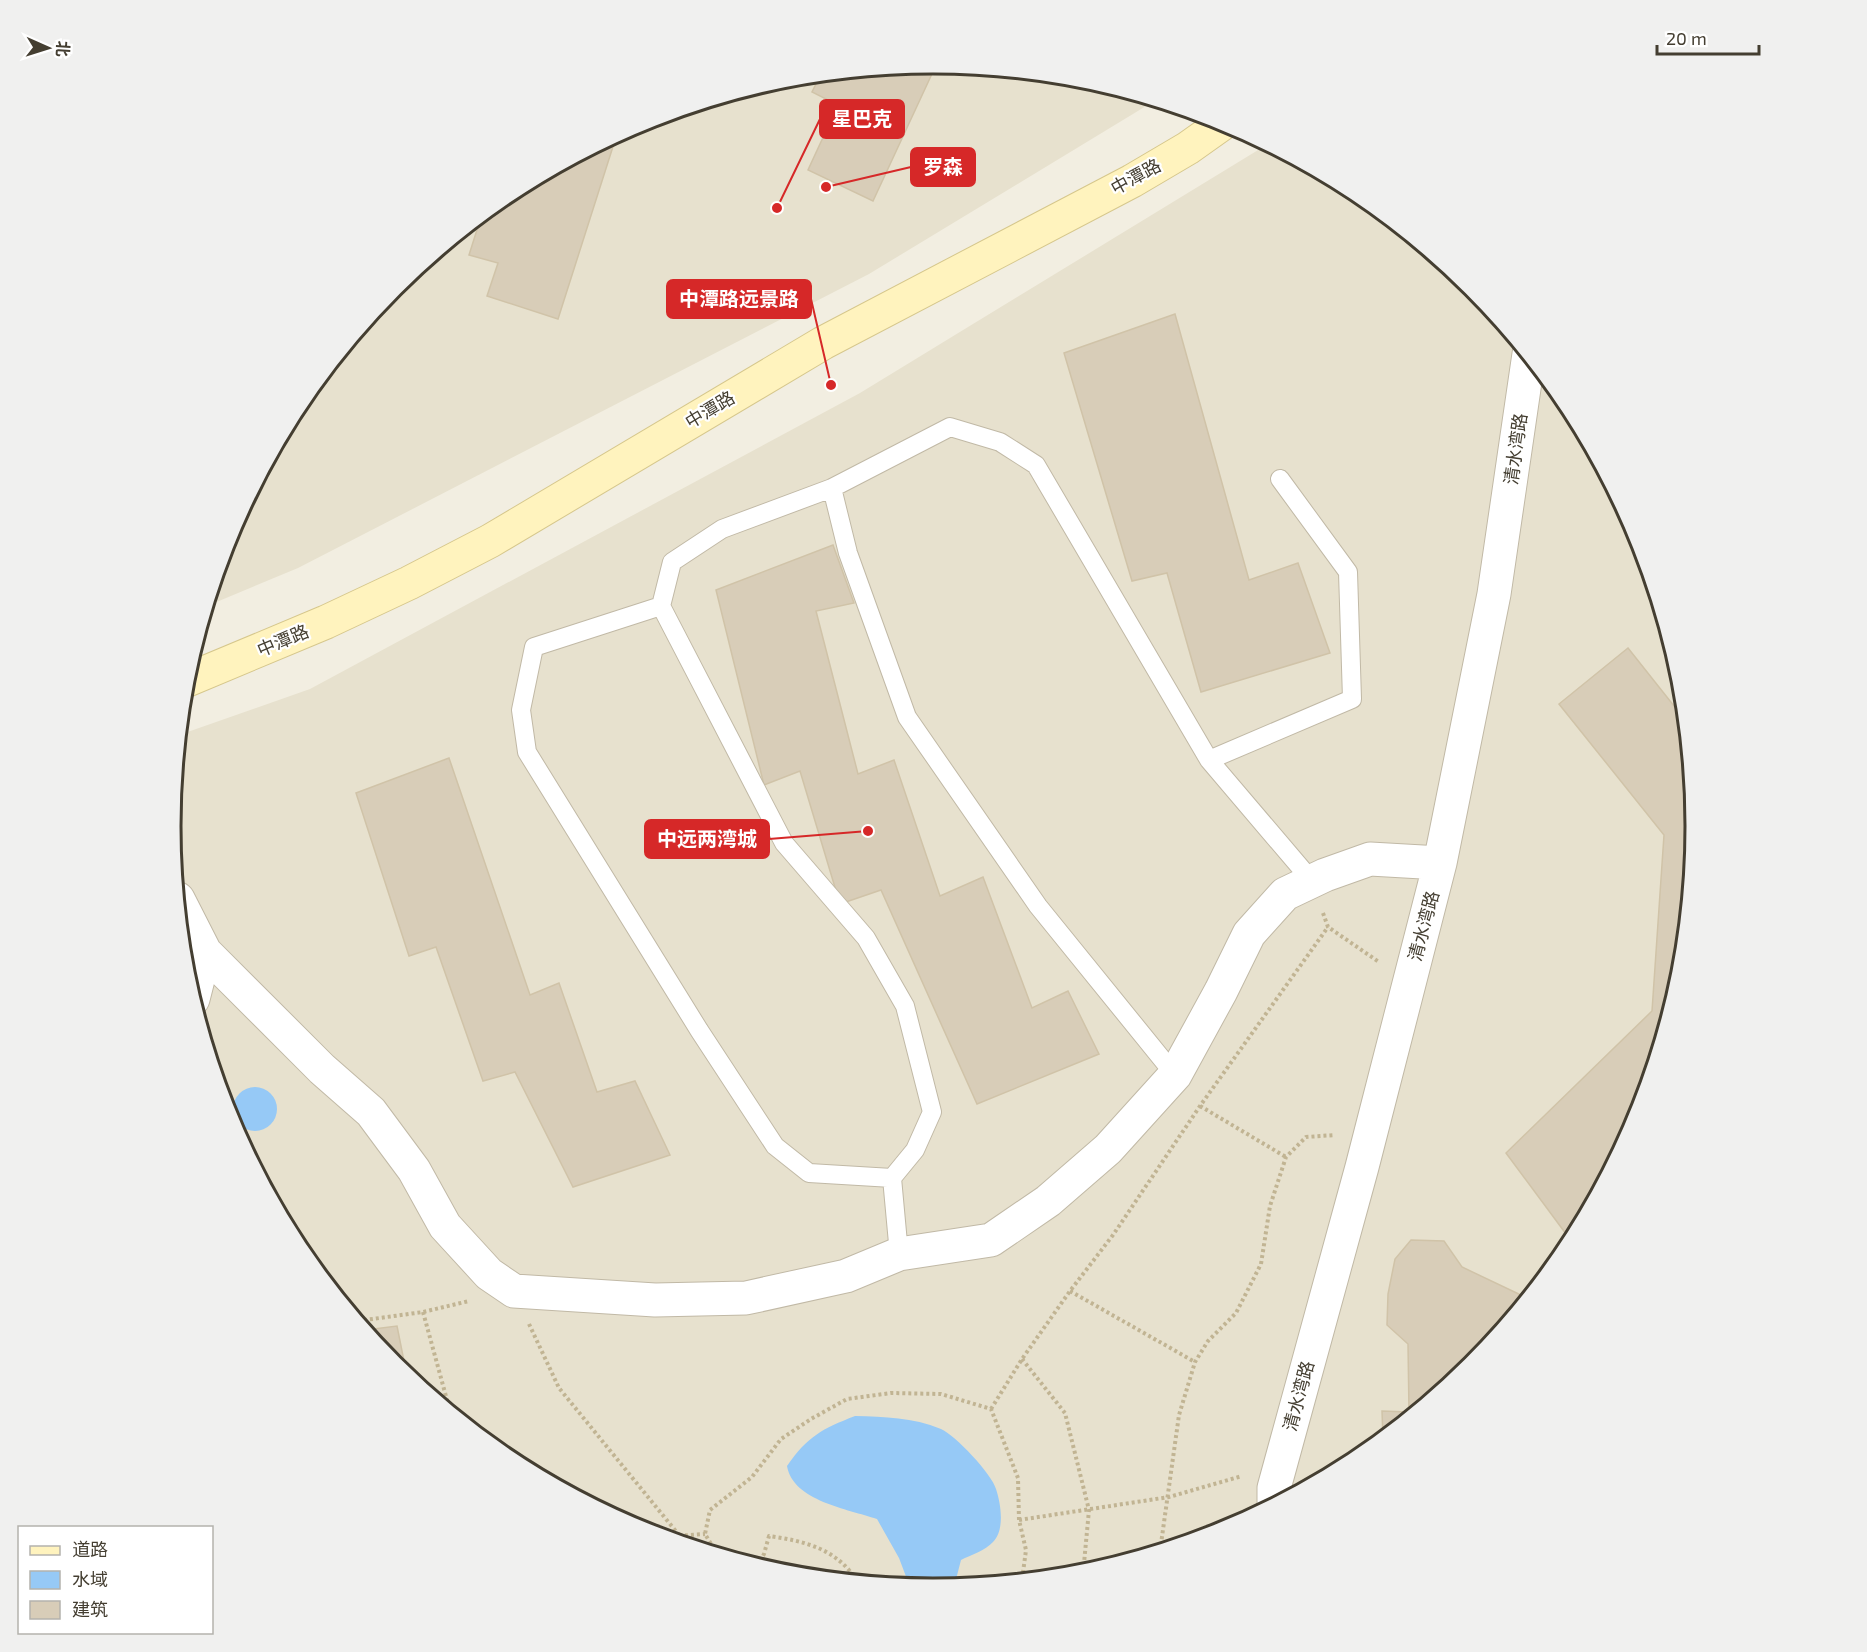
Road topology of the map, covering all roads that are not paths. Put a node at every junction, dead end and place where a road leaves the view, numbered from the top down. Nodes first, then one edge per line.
1 (1215, 129) edge
2 (1527, 365) edge
3 (1280, 479) dead end
4 (832, 488) junction
5 (661, 606) junction
6 (196, 677) edge
7 (1209, 760) junction
8 (1440, 863) junction
9 (1312, 882) junction
10 (186, 915) edge
11 (205, 952) junction
12 (197, 982) edge
13 (1175, 1075) junction
14 (892, 1178) junction
15 (899, 1254) junction
16 (1276, 1486) edge

1 - 6 street, 中潭路
2 - 8 street, 清水湾路
3 - 7 lane
4 - 5 lane
4 - 7 lane
4 - 13 lane
5 - 14 lane
5 - 14 lane
7 - 9 lane
8 - 9 street
8 - 16 street, 清水湾路
9 - 13 street
10 - 11 street
11 - 12 street
11 - 15 street
13 - 15 street
14 - 15 lane

